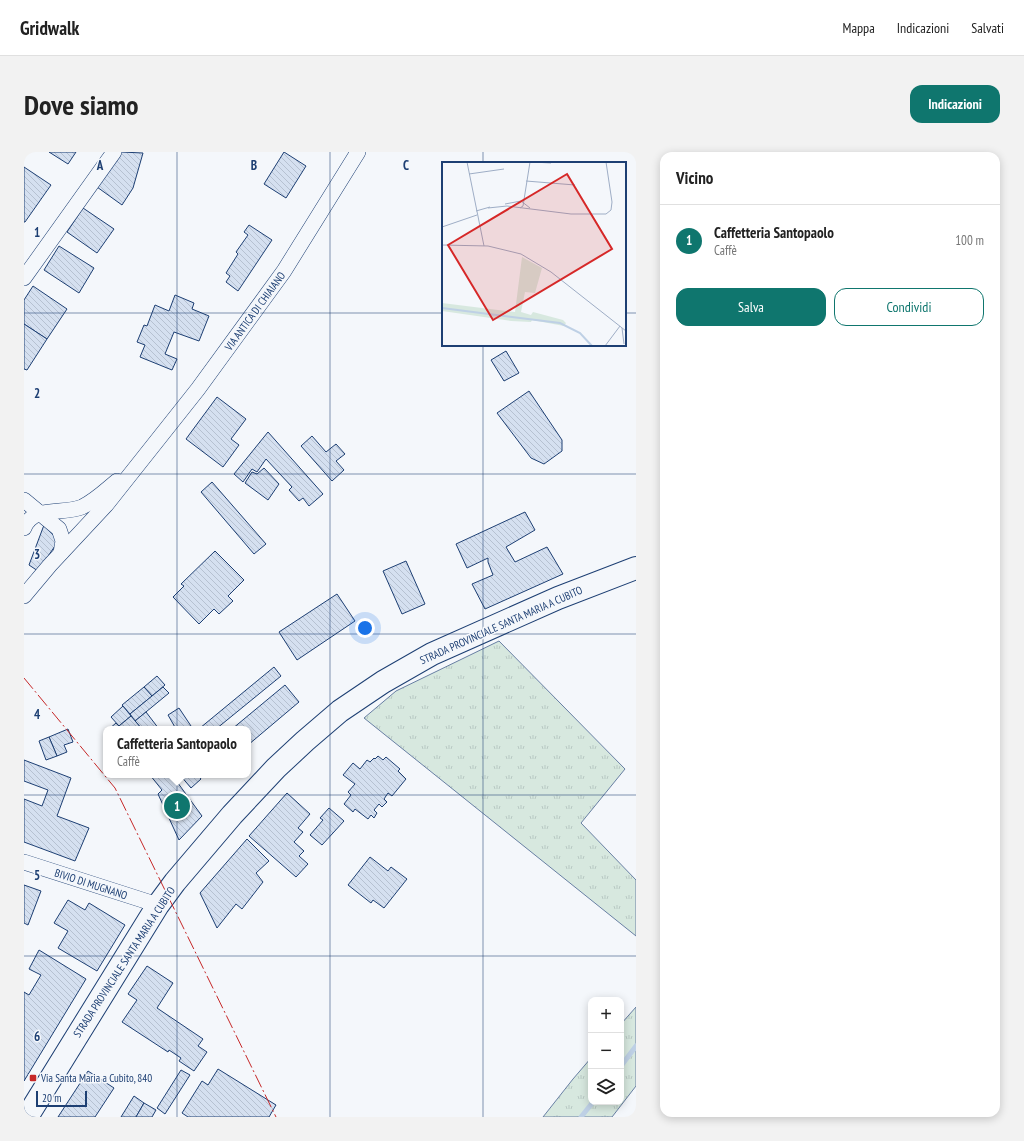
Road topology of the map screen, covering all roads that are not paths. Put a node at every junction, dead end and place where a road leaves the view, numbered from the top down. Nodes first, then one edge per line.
1 (114, 152) edge
2 (358, 152) edge
3 (24, 278) edge
4 (139, 462) junction
5 (24, 500) edge
6 (41, 513) junction
7 (24, 528) edge
8 (61, 553) junction
9 (636, 568) edge
10 (24, 596) edge
11 (24, 862) edge
12 (158, 906) junction
13 (27, 1117) edge

1 - 3 street
2 - 4 street, VIA ANTICA DI CHIAIANO
4 - 6 street, VIA ANTICA DI CHIAIANO
4 - 8 street, VIA ANTICA DI CHIAIANO
5 - 6 street
6 - 7 street
6 - 8 street
8 - 10 street, VIA ANTICA DI CHIAIANO
9 - 12 main road, STRADA PROVINCIALE SANTA MARIA A CUBITO
11 - 12 street, BIVIO DI MUGNANO
12 - 13 main road, STRADA PROVINCIALE SANTA MARIA A CUBITO

